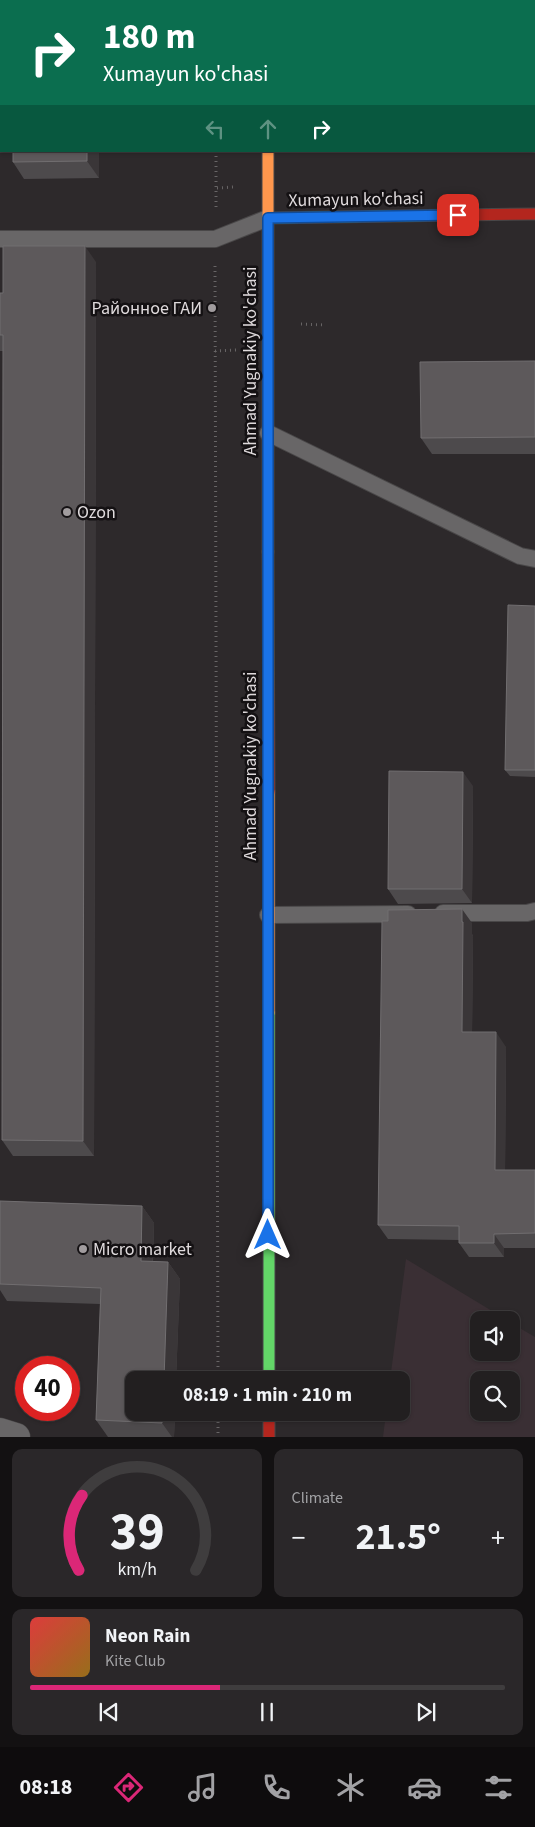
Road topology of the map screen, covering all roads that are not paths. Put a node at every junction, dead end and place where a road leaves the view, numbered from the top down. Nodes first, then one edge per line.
1 (268, 152) edge
2 (535, 214) edge
3 (268, 218) junction
4 (0, 239) edge
5 (268, 433) junction
6 (535, 559) edge
7 (535, 911) edge
8 (268, 915) junction
9 (268, 1371) edge
10 (268, 1421) edge
11 (0, 1432) edge
12 (16, 1437) edge
13 (268, 1437) edge

1 - 3 street, Ahmad Yugnakiy ko'chasi
2 - 3 street, Xumayun ko'chasi
3 - 4 lane
3 - 5 street, Ahmad Yugnakiy ko'chasi
5 - 6 lane
5 - 8 street, Ahmad Yugnakiy ko'chasi
7 - 8 lane
8 - 9 street, Ahmad Yugnakiy ko'chasi
10 - 13 street
11 - 12 street

